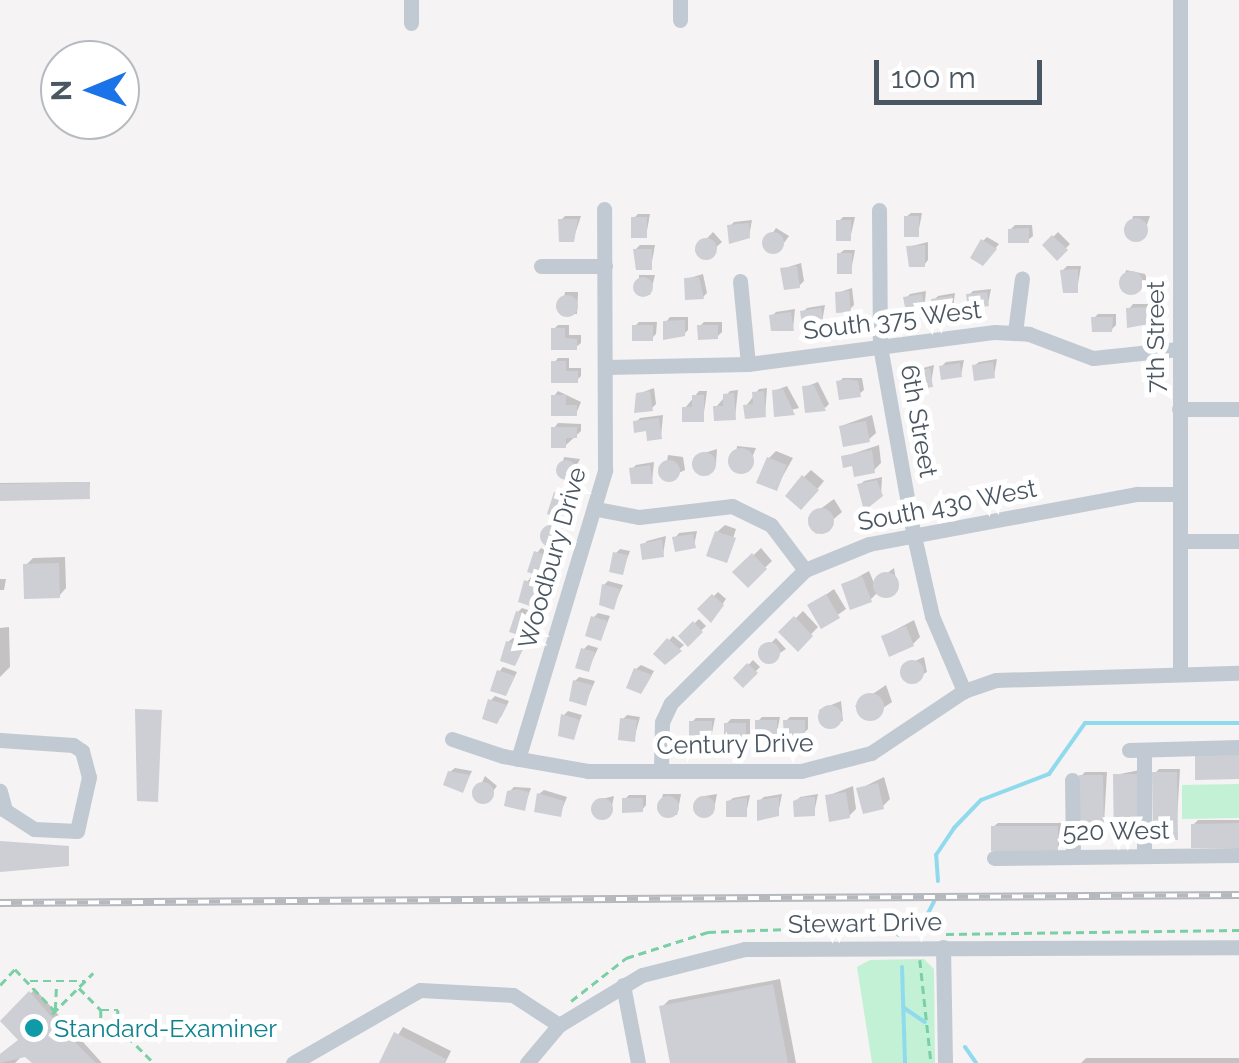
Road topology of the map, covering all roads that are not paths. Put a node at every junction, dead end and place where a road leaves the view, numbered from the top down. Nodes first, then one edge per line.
1 (411, 0) edge
2 (680, 0) edge
3 (1180, 0) edge
4 (680, 20) dead end
5 (411, 23) dead end
6 (604, 209) dead end
7 (879, 210) dead end
8 (541, 266) dead end
9 (605, 266) junction
10 (1022, 278) dead end
11 (740, 282) dead end
12 (1014, 332) junction
13 (880, 346) junction
14 (1179, 350) junction
15 (748, 364) junction
16 (607, 367) junction
17 (1179, 409) junction
18 (1239, 409) edge
19 (1180, 494) junction
20 (597, 509) junction
21 (914, 536) junction
22 (1180, 541) junction
23 (1239, 541) edge
24 (805, 570) junction
25 (1239, 673) edge
26 (1180, 674) junction
27 (964, 691) junction
28 (452, 738) dead end
29 (0, 740) edge
30 (1239, 747) edge
31 (518, 760) junction
32 (661, 770) junction
33 (1072, 780) dead end
34 (0, 791) edge
35 (1239, 854) edge
36 (1144, 855) junction
37 (1073, 856) junction
38 (994, 858) dead end
39 (1239, 947) edge
40 (944, 948) junction
41 (623, 985) junction
42 (559, 1024) junction
43 (330, 1040) junction
44 (532, 1061) edge
45 (293, 1063) edge
46 (308, 1063) edge
47 (638, 1063) edge
48 (945, 1063) edge

1 - 5 street
2 - 4 street
3 - 14 street, 7th Street
6 - 9 street, Woodbury Drive
7 - 13 street, 6th Street
8 - 9 street
9 - 16 street, Woodbury Drive
10 - 12 street
11 - 15 street
12 - 13 street, South 375 West
12 - 14 street, South 375 West
13 - 15 street, South 375 West
13 - 21 street, 6th Street
14 - 17 street, 7th Street
15 - 16 street, South 375 West
16 - 20 street, Woodbury Drive
17 - 18 street
17 - 19 street, 7th Street
19 - 21 street, South 430 West
19 - 22 street, 7th Street
20 - 24 street
20 - 31 street, Woodbury Drive
21 - 24 street, South 430 West
21 - 27 street, 6th Street
22 - 23 street
22 - 26 street, 7th Street
24 - 32 street, South 430 West
25 - 26 street, Century Drive
26 - 27 street, Century Drive
27 - 32 street, Century Drive
28 - 31 street, Century Drive
29 - 34 street
30 - 36 street
31 - 32 street, Century Drive
33 - 37 street
35 - 36 street, 520 West
36 - 37 street, 520 West
37 - 38 street, 520 West
39 - 40 street, Stewart Drive
40 - 41 street, Stewart Drive
40 - 48 street
41 - 42 street, Stewart Drive
41 - 47 street
42 - 43 street
42 - 44 street, Stewart Drive
43 - 45 street
43 - 46 street

